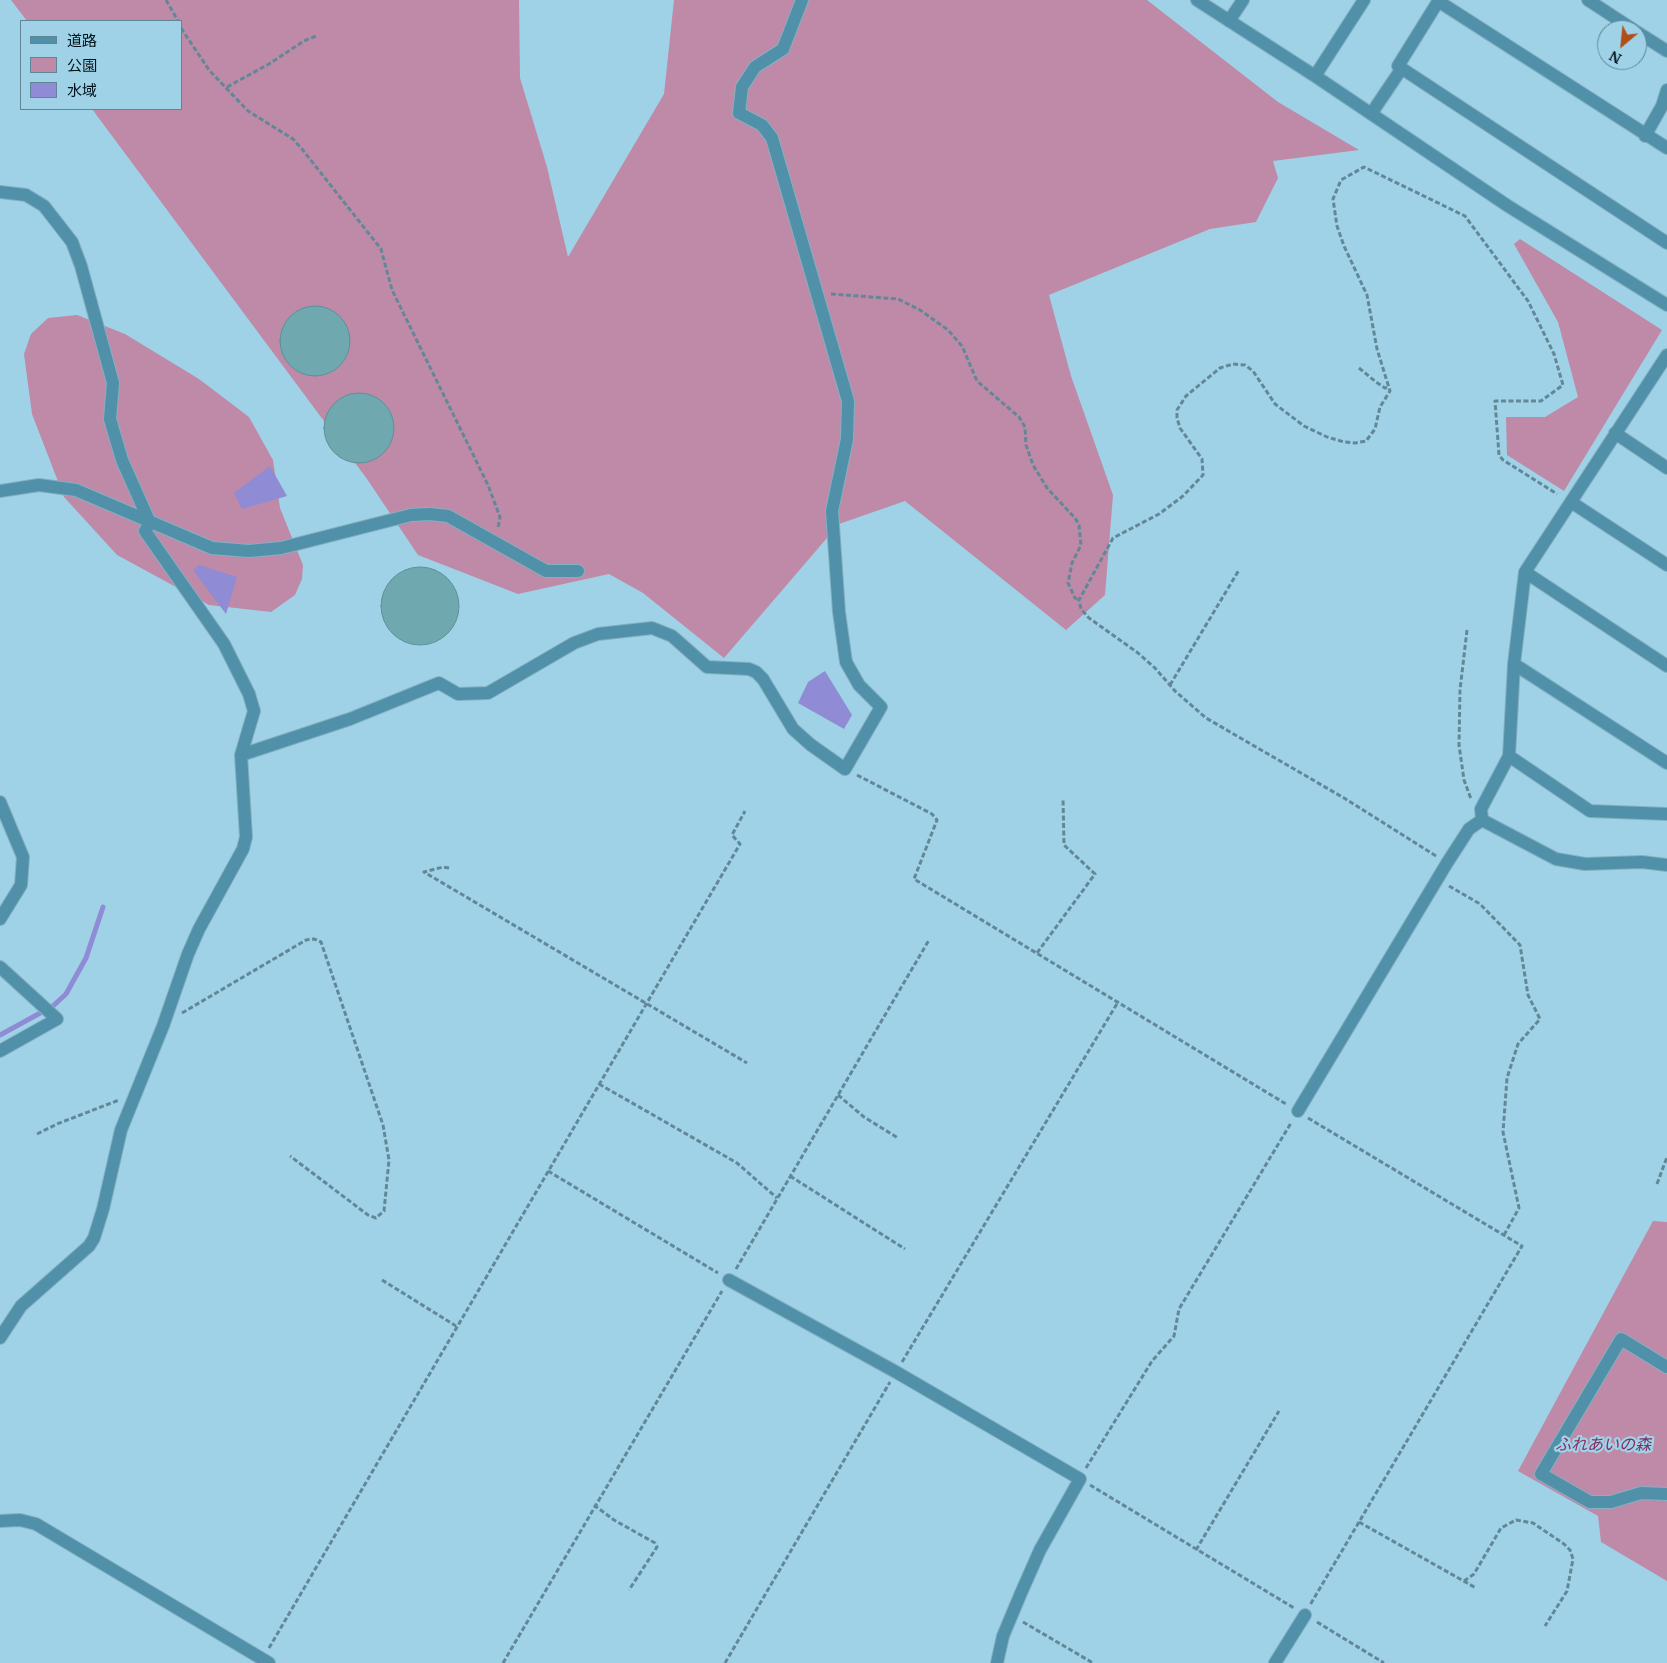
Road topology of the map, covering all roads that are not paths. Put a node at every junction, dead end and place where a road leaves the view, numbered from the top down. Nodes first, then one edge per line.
1 (802, 0) edge
2 (1197, 0) edge
3 (1243, 0) edge
4 (1364, 0) edge
5 (1439, 0) edge
6 (1588, 0) edge
7 (1619, 20) edge
8 (1229, 21) junction
9 (1647, 38) edge
10 (1667, 51) edge
11 (1402, 68) junction
12 (1315, 76) junction
13 (1667, 90) edge
14 (1665, 107) edge
15 (1372, 114) junction
16 (1645, 136) junction
17 (1667, 148) edge
18 (0, 192) edge
19 (1667, 242) edge
20 (1667, 305) edge
21 (1667, 355) edge
22 (1663, 368) edge
23 (1614, 433) junction
24 (1667, 468) edge
25 (0, 491) edge
26 (1571, 502) junction
27 (150, 523) junction
28 (1667, 565) edge
29 (578, 571) dead end
30 (1524, 572) junction
31 (1514, 664) junction
32 (1667, 666) edge
33 (241, 755) junction
34 (1508, 756) junction
35 (1667, 763) edge
36 (0, 802) edge
37 (1667, 814) edge
38 (1481, 815) junction
39 (1667, 865) edge
40 (0, 919) edge
41 (0, 967) edge
42 (0, 1051) edge
43 (1298, 1111) road end
44 (729, 1280) road end
45 (0, 1338) edge
46 (1667, 1367) edge
47 (1667, 1494) edge
48 (0, 1521) edge
49 (1305, 1615) road end
50 (264, 1662) edge
51 (997, 1663) edge
52 (1275, 1663) edge

1 - 33 street
2 - 8 street
3 - 8 street
4 - 12 street
5 - 11 street
5 - 16 street
6 - 7 street
8 - 12 street
9 - 10 street
11 - 15 street
11 - 19 street
12 - 15 street
13 - 14 street
14 - 16 street
15 - 20 street
16 - 17 street
18 - 27 street
21 - 22 street
22 - 23 street
23 - 24 street
23 - 26 street
25 - 27 street
26 - 28 street
26 - 30 street
27 - 29 street
27 - 33 street
30 - 31 street
30 - 32 street
31 - 34 street
31 - 35 street
33 - 45 street
34 - 37 street
34 - 38 street
36 - 40 street
38 - 39 street
38 - 43 street
41 - 42 street
44 - 51 street
46 - 47 street
48 - 50 street
49 - 52 street

